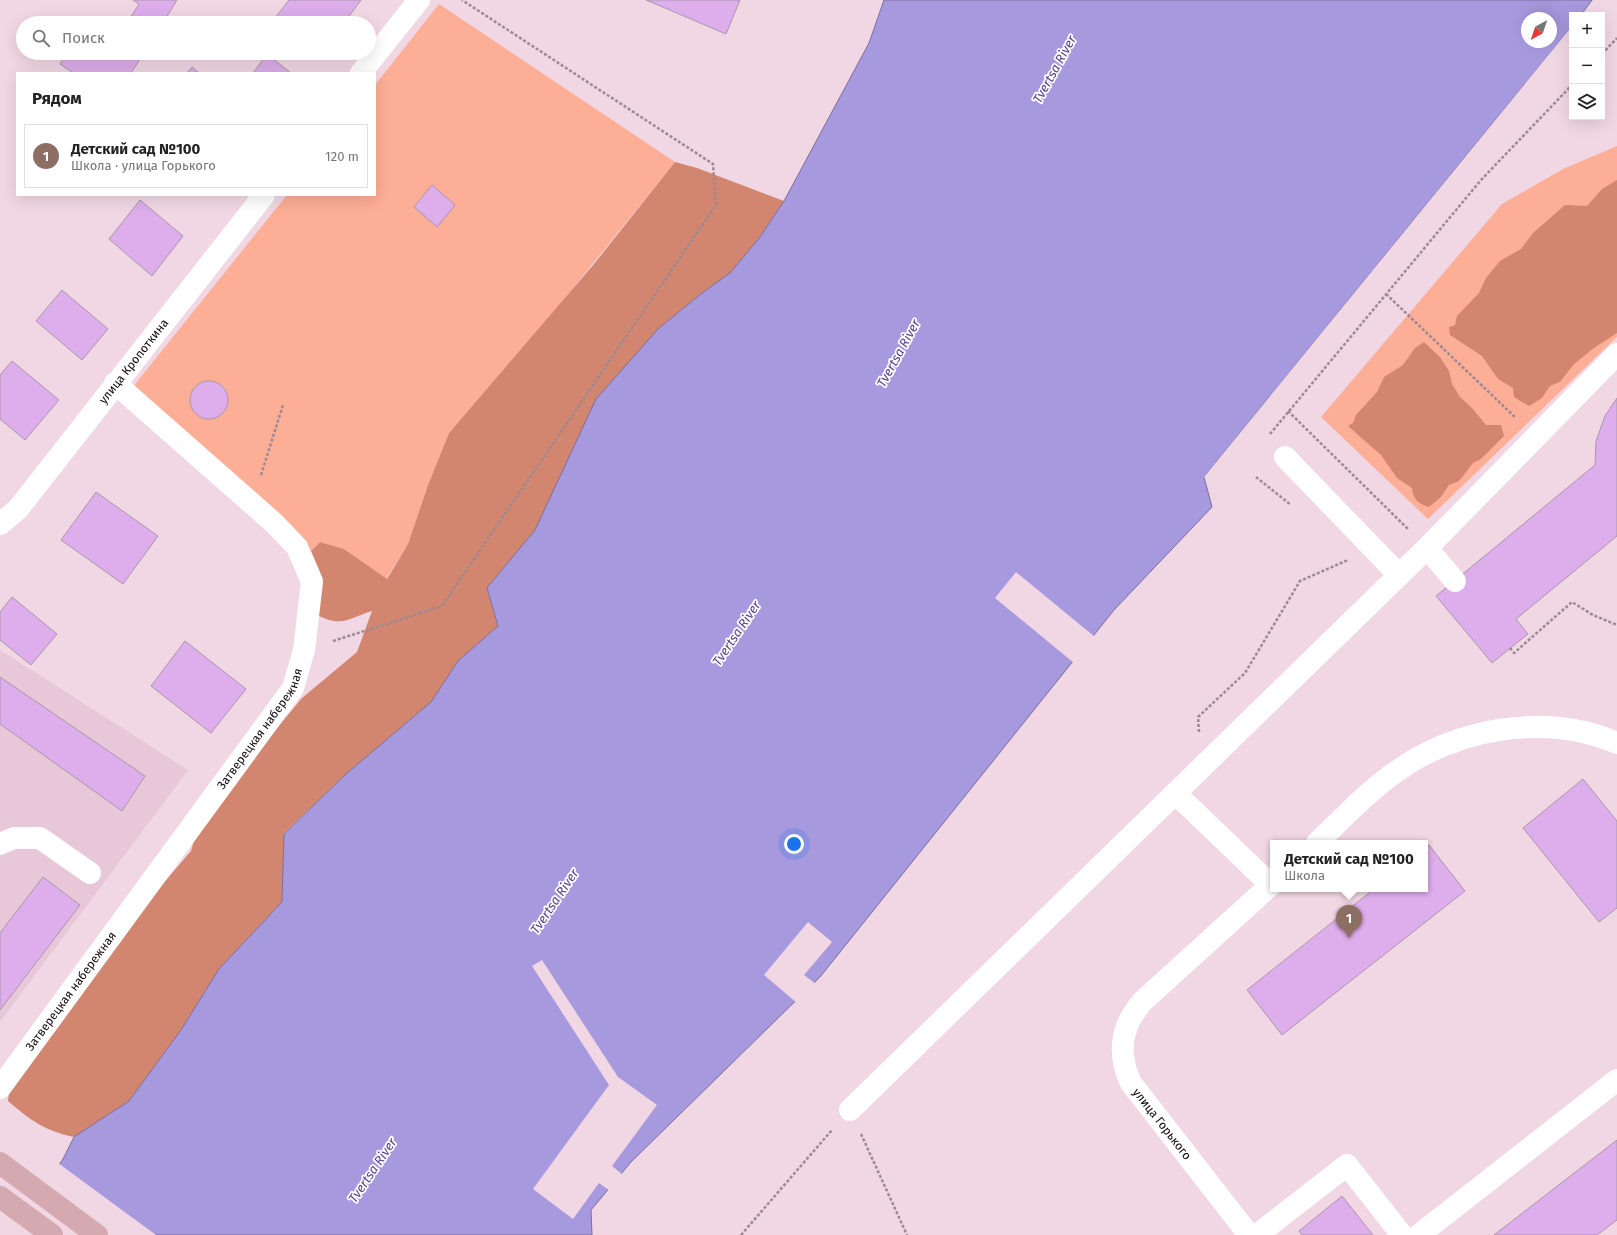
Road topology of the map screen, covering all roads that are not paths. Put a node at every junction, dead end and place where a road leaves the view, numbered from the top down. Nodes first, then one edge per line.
1 (419, 0) edge
2 (376, 54) edge
3 (371, 60) edge
4 (362, 72) edge
5 (263, 196) edge
6 (1617, 354) edge
7 (115, 383) junction
8 (1285, 457) road end
9 (0, 524) edge
10 (1427, 548) junction
11 (1399, 575) junction
12 (1455, 581) dead end
13 (1617, 743) edge
14 (1175, 793) junction
15 (1320, 840) edge
16 (0, 844) edge
17 (90, 873) dead end
18 (1270, 882) edge
19 (1270, 886) edge
20 (1617, 1080) edge
21 (0, 1088) edge
22 (850, 1110) road end
23 (0, 1163) edge
24 (0, 1197) edge
25 (52, 1235) edge
26 (97, 1235) edge
27 (1248, 1235) edge
28 (1257, 1235) edge
29 (1402, 1235) edge
30 (1419, 1235) edge

1 - 2 street
3 - 4 street
5 - 7 street, улица Кропоткина
6 - 10 street
7 - 9 street, улица Кропоткина
7 - 21 street, Затверецкая набережная
8 - 11 street
10 - 11 street
10 - 12 street
11 - 14 street
13 - 15 street
14 - 18 street
14 - 22 street
16 - 17 street
19 - 27 street, улица Горького
20 - 30 street
23 - 26 main road
24 - 25 main road
28 - 29 street

